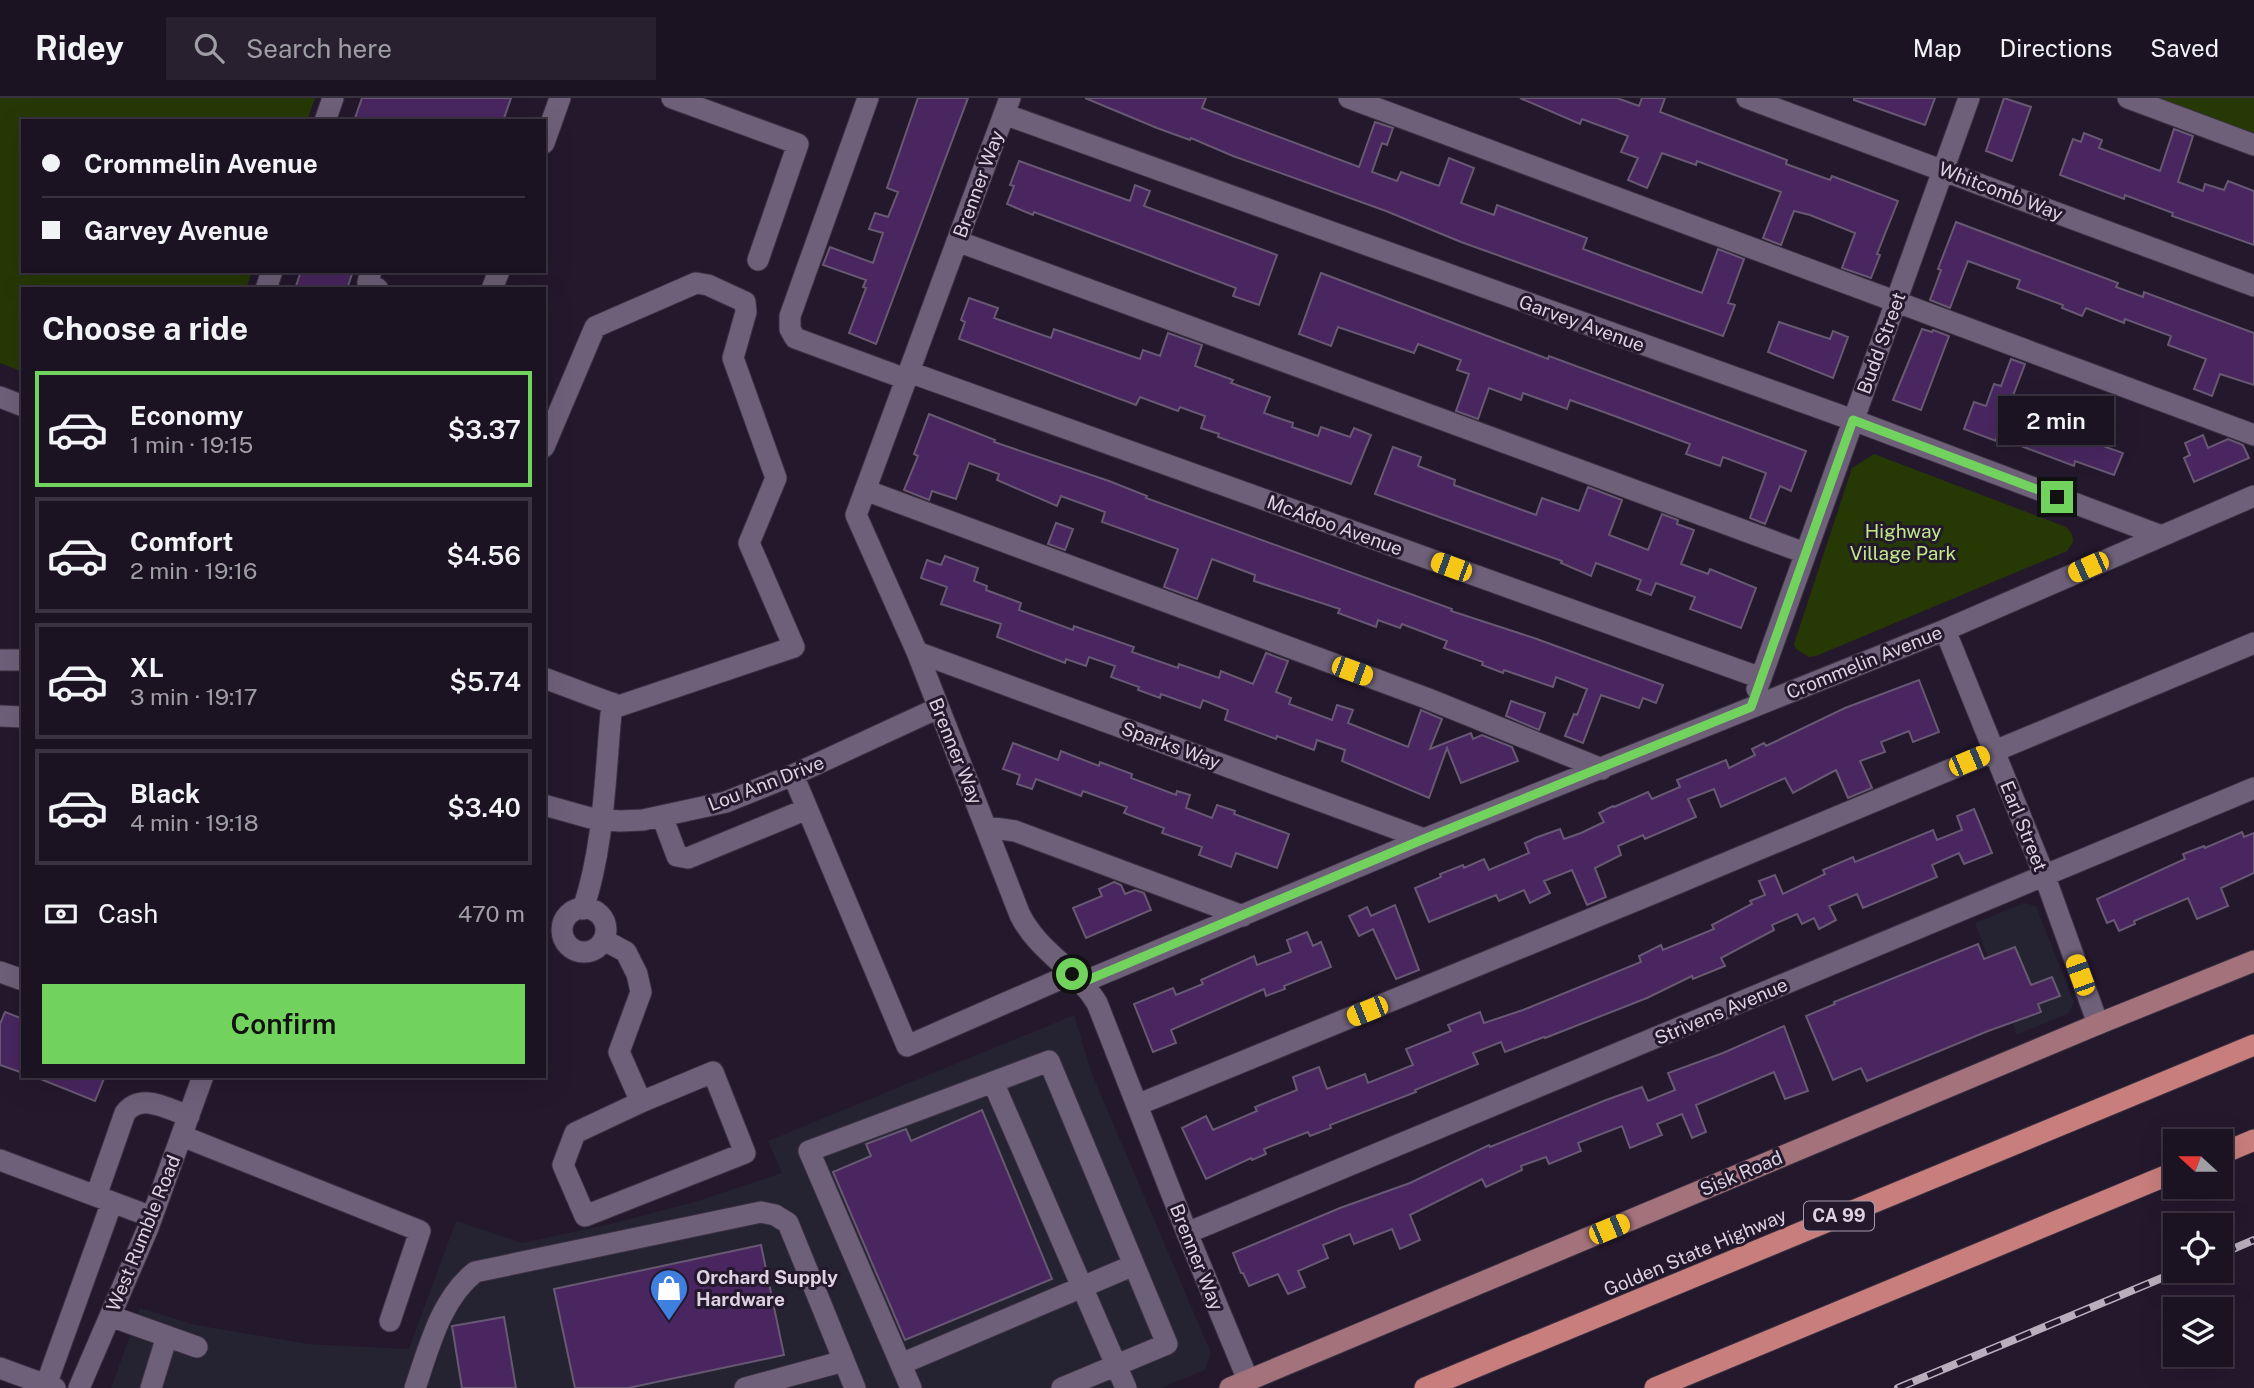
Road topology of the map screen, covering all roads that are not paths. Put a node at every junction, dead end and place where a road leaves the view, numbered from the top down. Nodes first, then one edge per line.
1 (333, 98) edge
2 (560, 98) edge
3 (672, 98) edge
4 (869, 98) edge
5 (1349, 98) edge
6 (1747, 98) edge
7 (1969, 98) edge
8 (2127, 98) edge
9 (1007, 106) edge
10 (326, 119) edge
11 (546, 137) edge
12 (2254, 145) edge
13 (1943, 169) junction
14 (957, 241) junction
15 (758, 260) dead end
16 (2254, 286) edge
17 (1895, 301) junction
18 (908, 376) junction
19 (0, 397) edge
20 (21, 405) edge
21 (1853, 420) junction
22 (2254, 435) edge
23 (546, 442) edge
24 (865, 490) junction
25 (2254, 496) edge
26 (2159, 535) junction
27 (1805, 554) junction
28 (1945, 630) junction
29 (2254, 643) edge
30 (918, 652) junction
31 (0, 660) edge
32 (21, 660) edge
33 (1761, 678) junction
34 (546, 679) edge
35 (612, 703) junction
36 (1751, 707) junction
37 (938, 708) junction
38 (0, 716) edge
39 (21, 717) edge
40 (1994, 751) junction
41 (1602, 769) junction
42 (793, 775) junction
43 (2254, 788) edge
44 (546, 806) edge
45 (807, 809) junction
46 (662, 816) junction
47 (601, 819) junction
48 (987, 827) junction
49 (1424, 839) junction
50 (2045, 877) junction
51 (583, 909) junction
52 (1243, 916) junction
53 (554, 920) edge
54 (604, 940) junction
55 (2254, 961) edge
56 (0, 972) edge
57 (1077, 978) junction
58 (21, 979) edge
59 (2098, 1024) junction
60 (2254, 1045) edge
61 (203, 1078) edge
62 (993, 1082) junction
63 (642, 1101) junction
64 (1137, 1105) junction
65 (189, 1116) junction
66 (182, 1136) junction
67 (2254, 1140) edge
68 (2233, 1149) edge
69 (0, 1160) edge
70 (2163, 1177) edge
71 (104, 1199) junction
72 (152, 1217) junction
73 (1187, 1233) junction
74 (1134, 1265) junction
75 (1082, 1287) junction
76 (110, 1316) junction
77 (390, 1321) dead end
78 (167, 1336) junction
79 (197, 1347) dead end
80 (844, 1361) junction
81 (901, 1364) junction
82 (1117, 1365) junction
83 (0, 1368) edge
84 (1239, 1384) edge
85 (50, 1386) edge
86 (79, 1388) edge
87 (151, 1388) edge
88 (415, 1388) edge
89 (745, 1388) edge
90 (855, 1388) edge
91 (911, 1388) edge
92 (1062, 1388) edge
93 (1126, 1388) edge
94 (1425, 1388) edge
95 (1655, 1388) edge

1 - 10 street
2 - 11 street
3 - 15 street
4 - 18 street, McAdoo Avenue
5 - 17 street
6 - 13 street, Whitcomb Way
7 - 13 street, Budd Street
8 - 12 street
9 - 14 street, Brenner Way
9 - 21 street, Garvey Avenue
13 - 16 street, Whitcomb Way
13 - 17 street, Budd Street
14 - 18 street, Brenner Way
14 - 27 street
17 - 21 street, Budd Street
17 - 22 street
18 - 24 street, Brenner Way
18 - 33 street, McAdoo Avenue
19 - 20 street
21 - 26 street, Garvey Avenue
21 - 27 street, Budd Street
23 - 35 street
24 - 30 street, Brenner Way
24 - 41 street
25 - 26 street, Crommelin Avenue
26 - 28 street, Crommelin Avenue
27 - 33 street, Budd Street
28 - 36 street, Crommelin Avenue
28 - 40 street, Earl Street
29 - 40 street
30 - 37 street, Brenner Way
30 - 49 street, Sparks Way
31 - 32 street
33 - 36 street, Budd Street
34 - 35 street
35 - 47 street
36 - 41 street, Crommelin Avenue
37 - 42 street, Lou Ann Drive
37 - 48 street, Brenner Way
38 - 39 street
40 - 50 street, Earl Street
40 - 64 street
41 - 49 street, Crommelin Avenue
42 - 45 street
42 - 46 street, Lou Ann Drive
43 - 50 street, Strivens Avenue
44 - 47 street, Lou Ann Drive
45 - 46 street
45 - 57 street, Crommelin Avenue
46 - 47 street, Lou Ann Drive
47 - 51 street
48 - 52 street
48 - 57 street, Brenner Way
49 - 52 street, Crommelin Avenue
50 - 59 street, Earl Street
50 - 73 street, Strivens Avenue
51 - 53 street
51 - 54 street
52 - 57 street, Crommelin Avenue
53 - 54 street
54 - 63 street
55 - 59 main road, Sisk Road
56 - 58 street
57 - 64 street, Brenner Way
59 - 84 main road, Sisk Road
60 - 94 highway, Golden State Highway / CA 99
61 - 65 street, West Rumble Road
62 - 74 street
62 - 75 street
62 - 81 street
63 - 63 street
64 - 73 street, Brenner Way
65 - 66 street, West Rumble Road
65 - 71 street
66 - 72 street, West Rumble Road
66 - 77 street
67 - 68 highway
69 - 71 street
70 - 95 highway
71 - 72 street
71 - 85 street
72 - 76 street, West Rumble Road
73 - 84 street, Brenner Way
74 - 75 street
74 - 82 street
75 - 81 street
75 - 82 street
76 - 78 street
76 - 86 street, West Rumble Road
78 - 79 street
78 - 87 street
80 - 88 street
80 - 89 street
80 - 90 street
81 - 91 street
82 - 92 street
82 - 93 street
83 - 85 street

